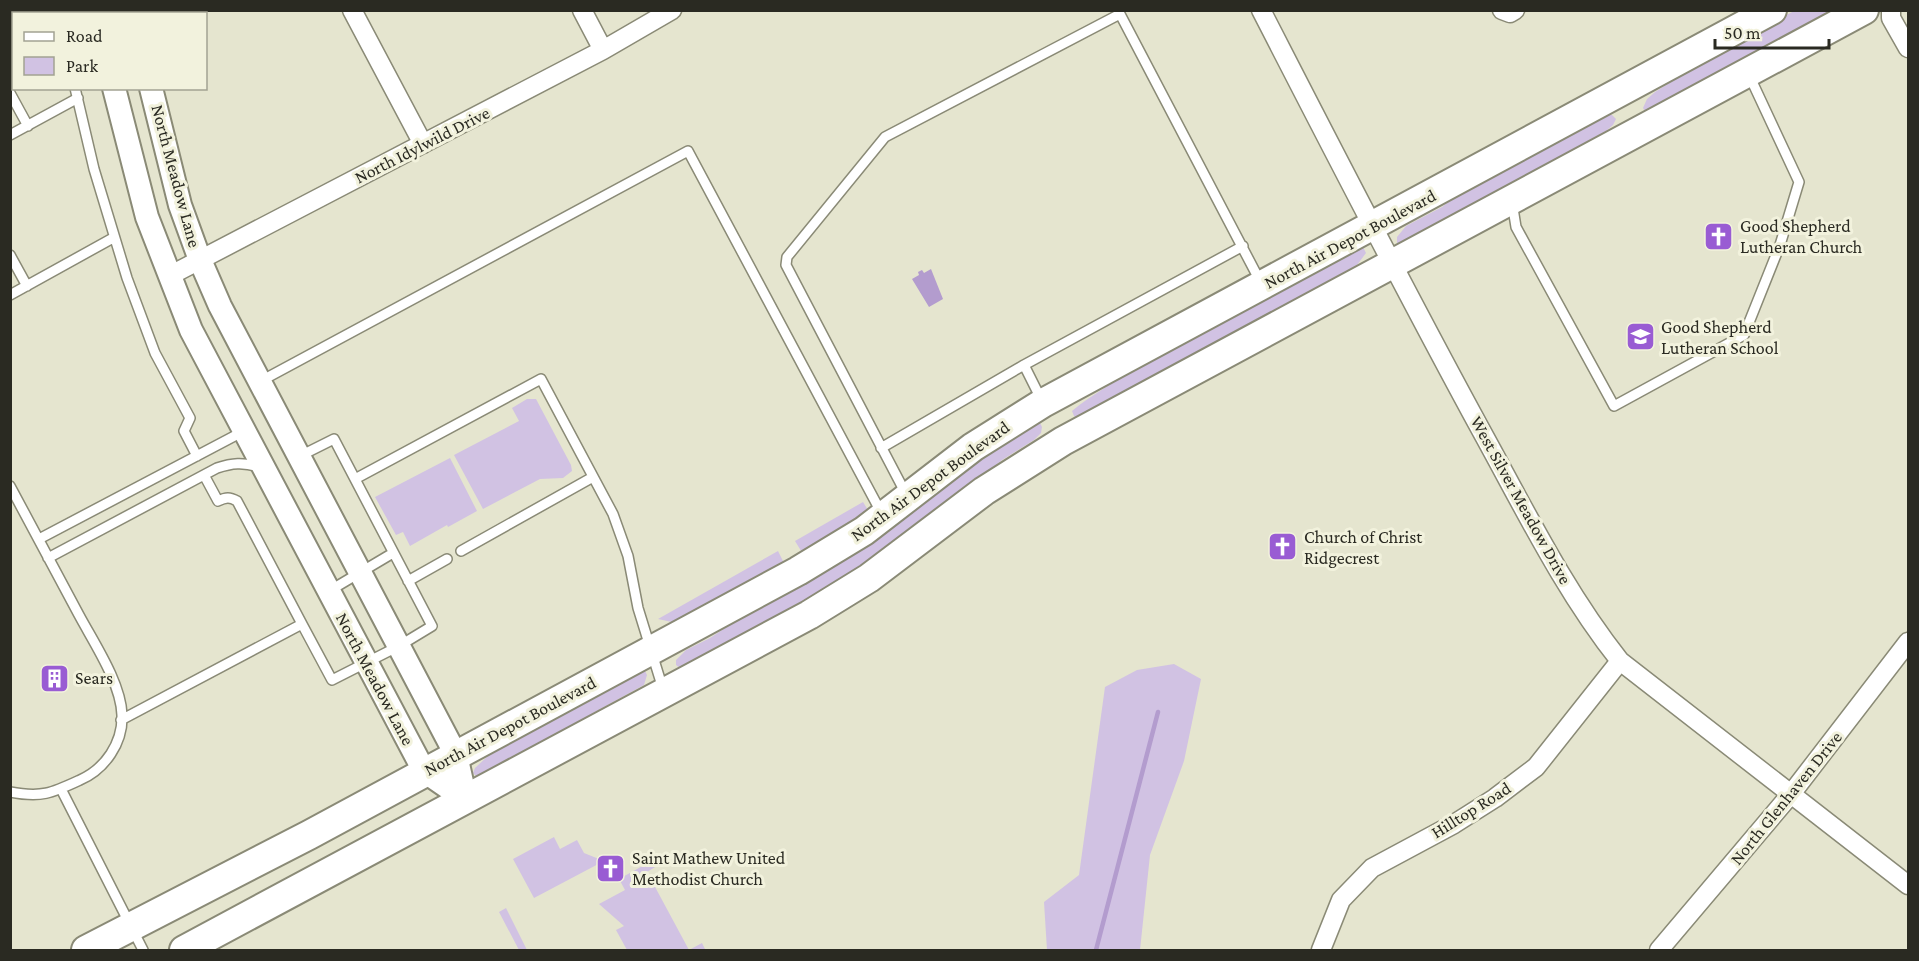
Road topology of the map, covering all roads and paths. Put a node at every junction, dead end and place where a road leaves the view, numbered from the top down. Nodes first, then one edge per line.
1 (352, 10) edge
2 (582, 10) edge
3 (672, 10) edge
4 (1261, 10) edge
5 (1502, 10) edge
6 (1515, 10) edge
7 (1772, 10) edge
8 (1864, 10) edge
9 (1891, 10) edge
10 (1119, 12) edge
11 (1908, 48) edge
12 (603, 51) junction
13 (1748, 73) junction
14 (76, 90) edge
15 (115, 90) edge
16 (151, 90) edge
17 (10, 93) edge
18 (1619, 94) junction
19 (78, 99) junction
20 (28, 126) junction
21 (1639, 132) junction
22 (10, 135) edge
23 (423, 144) junction
24 (1512, 201) junction
25 (1372, 226) junction
26 (113, 238) junction
27 (1242, 246) junction
28 (10, 255) edge
29 (200, 260) junction
30 (1393, 265) junction
31 (169, 276) junction
32 (27, 286) junction
33 (1262, 286) junction
34 (10, 295) edge
35 (1024, 365) junction
36 (259, 382) junction
37 (1043, 403) junction
38 (244, 431) junction
39 (1063, 441) junction
40 (881, 448) junction
41 (296, 454) junction
42 (197, 456) junction
43 (264, 469) junction
44 (204, 475) junction
45 (593, 477) junction
46 (355, 479) junction
47 (10, 486) edge
48 (907, 496) junction
49 (883, 517) junction
50 (39, 539) junction
51 (461, 551) dead end
52 (393, 553) junction
53 (48, 558) junction
54 (447, 559) dead end
55 (360, 572) junction
56 (408, 581) junction
57 (328, 591) junction
58 (302, 624) junction
59 (1908, 642) edge
60 (399, 646) junction
61 (650, 651) junction
62 (1620, 661) junction
63 (366, 663) junction
64 (664, 693) junction
65 (121, 720) junction
66 (456, 755) junction
67 (424, 771) junction
68 (62, 789) junction
69 (10, 792) edge
70 (1791, 795) junction
71 (466, 800) junction
72 (1908, 885) edge
73 (137, 939) edge
74 (86, 951) edge
75 (184, 951) edge
76 (1321, 951) edge
77 (1659, 951) edge

1 - 23 street
2 - 12 street
3 - 12 street, North Idylwild Drive
4 - 25 street, West Silver Meadow Drive
5 - 6 street
7 - 18 main road, North Air Depot Boulevard
8 - 13 main road
9 - 11 street
10 - 27 lane
10 - 40 lane
12 - 23 street, North Idylwild Drive
13 - 21 main road
13 - 24 lane
14 - 19 lane
15 - 31 street, North Meadow Lane
16 - 29 street, North Meadow Lane
17 - 20 lane
18 - 21 main road
18 - 25 main road, North Air Depot Boulevard
19 - 20 lane
19 - 26 lane
20 - 22 lane
21 - 24 main road
23 - 29 street, North Idylwild Drive
24 - 30 main road
25 - 30 street, West Silver Meadow Drive
25 - 33 main road, North Air Depot Boulevard
26 - 32 lane
26 - 42 lane
27 - 33 lane
27 - 35 lane
28 - 32 lane
29 - 31 street, North Idylwild Drive
29 - 36 street, North Meadow Lane
30 - 39 main road
30 - 62 street, West Silver Meadow Drive
31 - 38 street, North Meadow Lane
32 - 34 lane
33 - 37 main road, North Air Depot Boulevard
35 - 37 lane
35 - 40 lane
36 - 41 street, North Meadow Lane
36 - 49 lane
37 - 39 main road
37 - 48 main road, North Air Depot Boulevard
38 - 41 street
38 - 42 lane
38 - 43 street, North Meadow Lane
39 - 64 main road
40 - 48 lane
41 - 46 lane
41 - 55 street, North Meadow Lane
42 - 50 lane
43 - 44 lane
43 - 57 street, North Meadow Lane
44 - 53 lane
44 - 58 lane
45 - 46 lane
45 - 51 lane
45 - 61 lane
46 - 52 lane
47 - 50 lane
48 - 49 main road, North Air Depot Boulevard
49 - 61 main road, North Air Depot Boulevard
50 - 53 lane
52 - 55 lane
52 - 56 lane
53 - 65 lane
54 - 56 lane
55 - 57 lane
55 - 60 street, North Meadow Lane
56 - 60 lane
57 - 63 street, North Meadow Lane
58 - 63 lane
58 - 65 lane
59 - 70 street, North Glenhaven Drive
60 - 63 lane
60 - 66 street, North Meadow Lane
61 - 64 lane
61 - 66 main road, North Air Depot Boulevard
62 - 70 street, West Silver Meadow Drive
62 - 76 street, Hilltop Road
63 - 67 street, North Meadow Lane
64 - 71 main road
65 - 68 lane
66 - 67 main road, North Air Depot Boulevard
66 - 71 street, North Meadow Lane
67 - 71 street, North Meadow Lane
67 - 73 main road, North Air Depot Boulevard
68 - 69 lane
68 - 73 lane
70 - 72 street, West Silver Meadow Drive
70 - 77 street, North Glenhaven Drive
71 - 75 main road
73 - 74 main road, North Air Depot Boulevard

